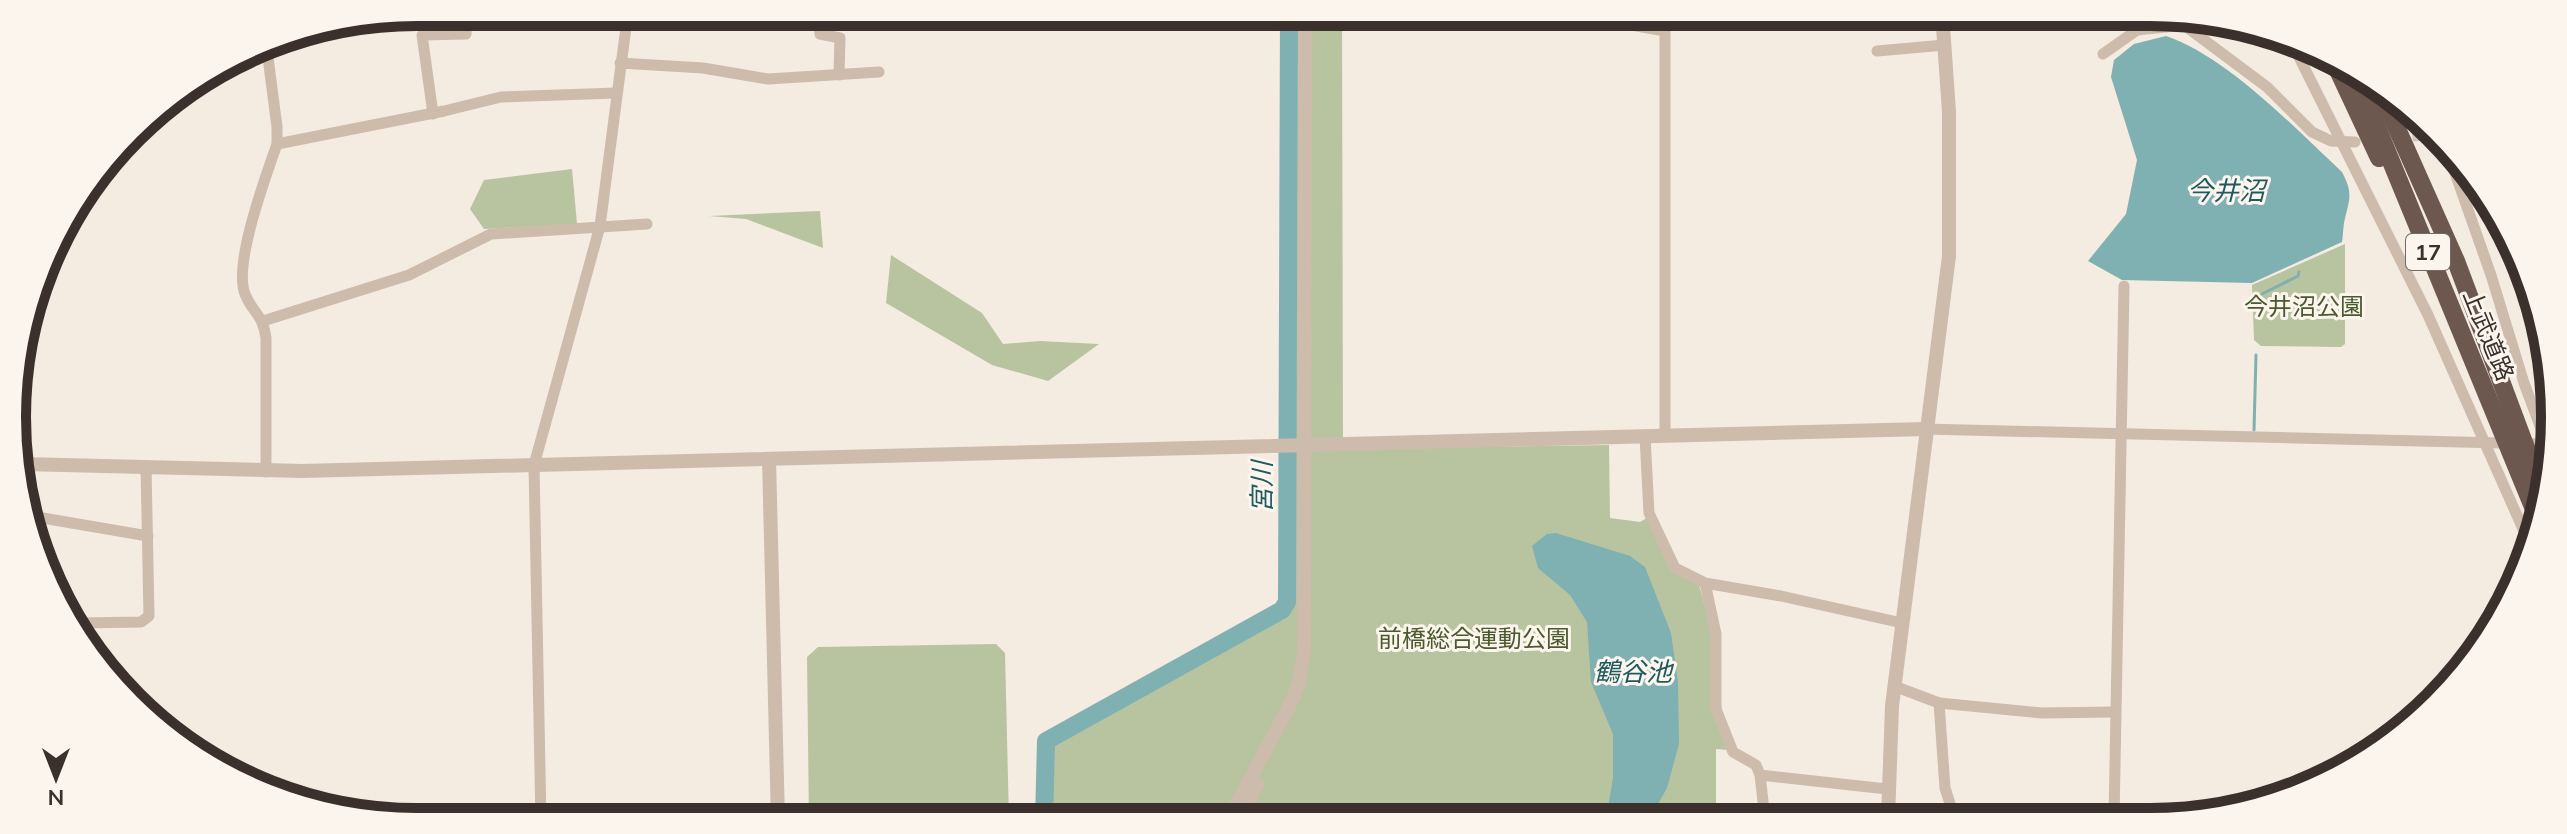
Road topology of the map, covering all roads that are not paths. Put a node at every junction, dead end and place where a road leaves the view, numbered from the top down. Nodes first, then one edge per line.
1 (466, 26) edge
2 (626, 26) edge
3 (819, 26) edge
4 (1309, 26) edge
5 (1639, 26) edge
6 (1943, 26) edge
7 (2130, 26) edge
8 (2154, 26) edge
9 (2192, 28) edge
10 (2137, 30) junction
11 (1945, 45) junction
12 (1877, 51) dead end
13 (2103, 54) dead end
14 (2298, 55) edge
15 (268, 56) edge
16 (620, 63) junction
17 (879, 72) dead end
18 (839, 75) junction
19 (2340, 75) edge
20 (2361, 88) edge
21 (616, 93) junction
22 (2387, 106) edge
23 (433, 114) junction
24 (2401, 117) edge
25 (2342, 141) junction
26 (2355, 142) dead end
27 (277, 144) junction
28 (2455, 173) edge
29 (2422, 186) junction
30 (647, 224) dead end
31 (600, 226) junction
32 (2424, 241) junction
33 (2124, 286) dead end
34 (263, 321) junction
35 (2509, 428) junction
36 (2541, 428) edge
37 (1925, 429) junction
38 (2122, 432) junction
39 (1645, 436) junction
40 (1665, 436) junction
41 (2484, 442) junction
42 (2540, 443) edge
43 (1299, 445) junction
44 (2520, 457) junction
45 (769, 459) junction
46 (29, 464) edge
47 (534, 465) junction
48 (146, 466) junction
49 (266, 472) junction
50 (2535, 481) edge
51 (2532, 498) edge
52 (39, 517) edge
53 (2524, 531) edge
54 (148, 536) junction
55 (1705, 583) junction
56 (85, 623) edge
57 (1902, 623) junction
58 (1894, 686) junction
59 (1939, 703) junction
60 (2114, 712) junction
61 (1760, 775) junction
62 (1887, 789) junction
63 (541, 808) edge
64 (778, 808) edge
65 (1234, 808) edge
66 (1245, 808) edge
67 (1764, 808) edge
68 (1888, 808) edge
69 (1951, 808) edge
70 (2114, 808) edge

1 - 23 street
2 - 16 street
3 - 18 street
4 - 43 street
5 - 40 street
6 - 11 street
7 - 10 street
8 - 10 street
9 - 25 street
10 - 13 street
11 - 12 street
11 - 37 street
14 - 25 street
15 - 27 street
16 - 18 street
16 - 21 street
17 - 18 street
19 - 32 highway, 17
20 - 32 highway, 上武道路 / 17
21 - 23 street
21 - 31 street
22 - 29 highway, 上武道路 / 17
23 - 27 street
24 - 29 highway, 17
25 - 26 street
25 - 41 street
27 - 34 street
28 - 36 street
29 - 35 highway, 上武道路 / 17
30 - 31 street
31 - 34 street
31 - 47 street
32 - 35 highway, 上武道路 / 17
33 - 38 street
34 - 49 street
35 - 44 highway, 上武道路 / 17
37 - 38 street
37 - 40 street
37 - 57 street
38 - 41 street
38 - 60 street
39 - 40 street
39 - 43 street
39 - 55 street
41 - 42 street
41 - 53 street
43 - 45 street
43 - 65 street
43 - 66 street
44 - 50 highway, 上武道路 / 17
44 - 51 highway, 上武道路 / 17
45 - 47 street
45 - 64 street
46 - 48 street
47 - 49 street
47 - 63 street
48 - 49 street
48 - 54 street
52 - 54 street
54 - 56 street
55 - 57 street
55 - 61 street
57 - 58 street
58 - 59 street
58 - 62 street
59 - 60 street
59 - 69 street
60 - 70 street
61 - 62 street
61 - 67 street
62 - 68 street

